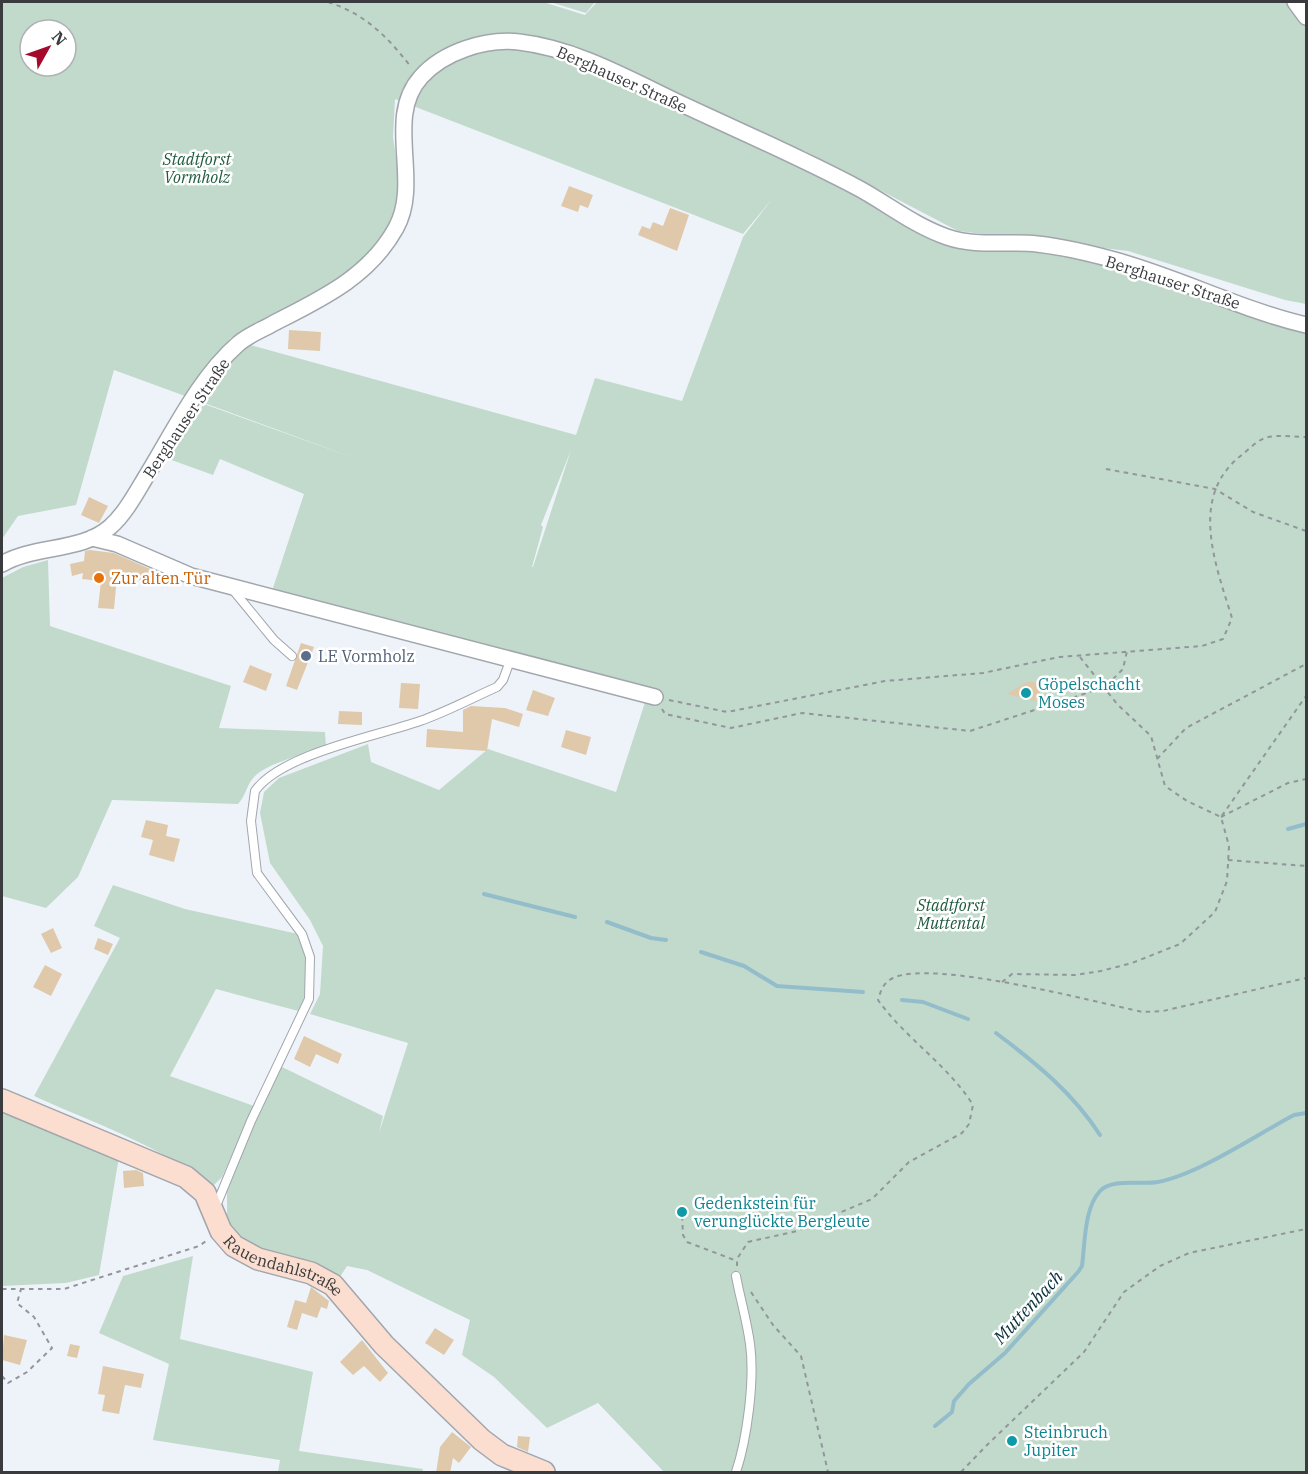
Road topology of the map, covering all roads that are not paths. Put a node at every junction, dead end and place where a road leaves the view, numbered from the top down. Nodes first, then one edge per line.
1 (1295, 2) edge
2 (1306, 17) edge
3 (1306, 325) edge
4 (92, 538) junction
5 (2, 564) edge
6 (230, 586) junction
7 (292, 656) dead end
8 (511, 658) junction
9 (655, 697) road end
10 (2, 1100) edge
11 (214, 1210) junction
12 (736, 1276) road end
13 (544, 1473) edge
14 (736, 1473) edge

1 - 2 street
3 - 4 street, Berghauser Straße
4 - 5 street, Berghauser Straße
4 - 6 street
6 - 7 lane
6 - 8 street
8 - 9 street
8 - 11 lane
10 - 11 street, Rauendahlstraße
11 - 13 street, Rauendahlstraße
12 - 14 lane

